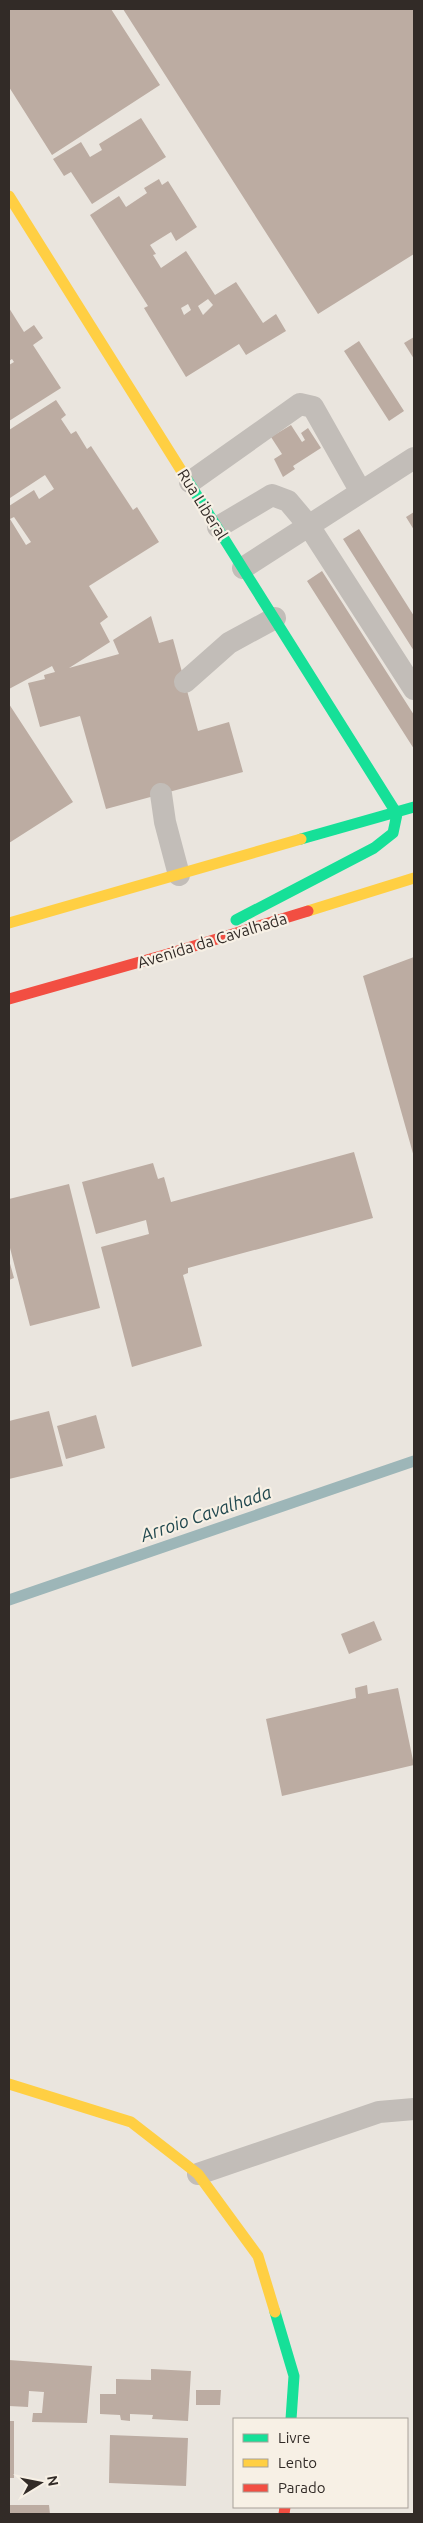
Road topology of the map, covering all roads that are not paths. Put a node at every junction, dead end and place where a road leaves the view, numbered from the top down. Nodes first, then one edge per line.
1 (9, 196) edge
2 (414, 458) edge
3 (190, 482) junction
4 (361, 492) junction
5 (309, 526) junction
6 (218, 527) junction
7 (243, 568) junction
8 (275, 618) junction
9 (185, 682) dead end
10 (414, 689) edge
11 (161, 794) dead end
12 (414, 807) edge
13 (396, 814) junction
14 (179, 875) junction
15 (414, 878) edge
16 (9, 923) edge
17 (168, 954) junction
18 (9, 999) edge
19 (9, 2084) edge
20 (414, 2109) edge
21 (198, 2174) junction
22 (291, 2418) edge

1 - 3 street, Rua Liberal
2 - 4 lane
3 - 4 lane
3 - 6 street, Rua Liberal
4 - 5 lane
5 - 6 lane
5 - 7 lane
5 - 10 lane
6 - 7 street, Rua Liberal
7 - 8 street, Rua Liberal
8 - 9 lane
8 - 13 street, Rua Liberal
11 - 14 lane
12 - 13 street
13 - 14 street
13 - 17 street
14 - 16 street
15 - 17 street, Avenida da Cavalhada
17 - 18 street, Avenida da Cavalhada
19 - 21 street
20 - 21 lane
21 - 22 street

